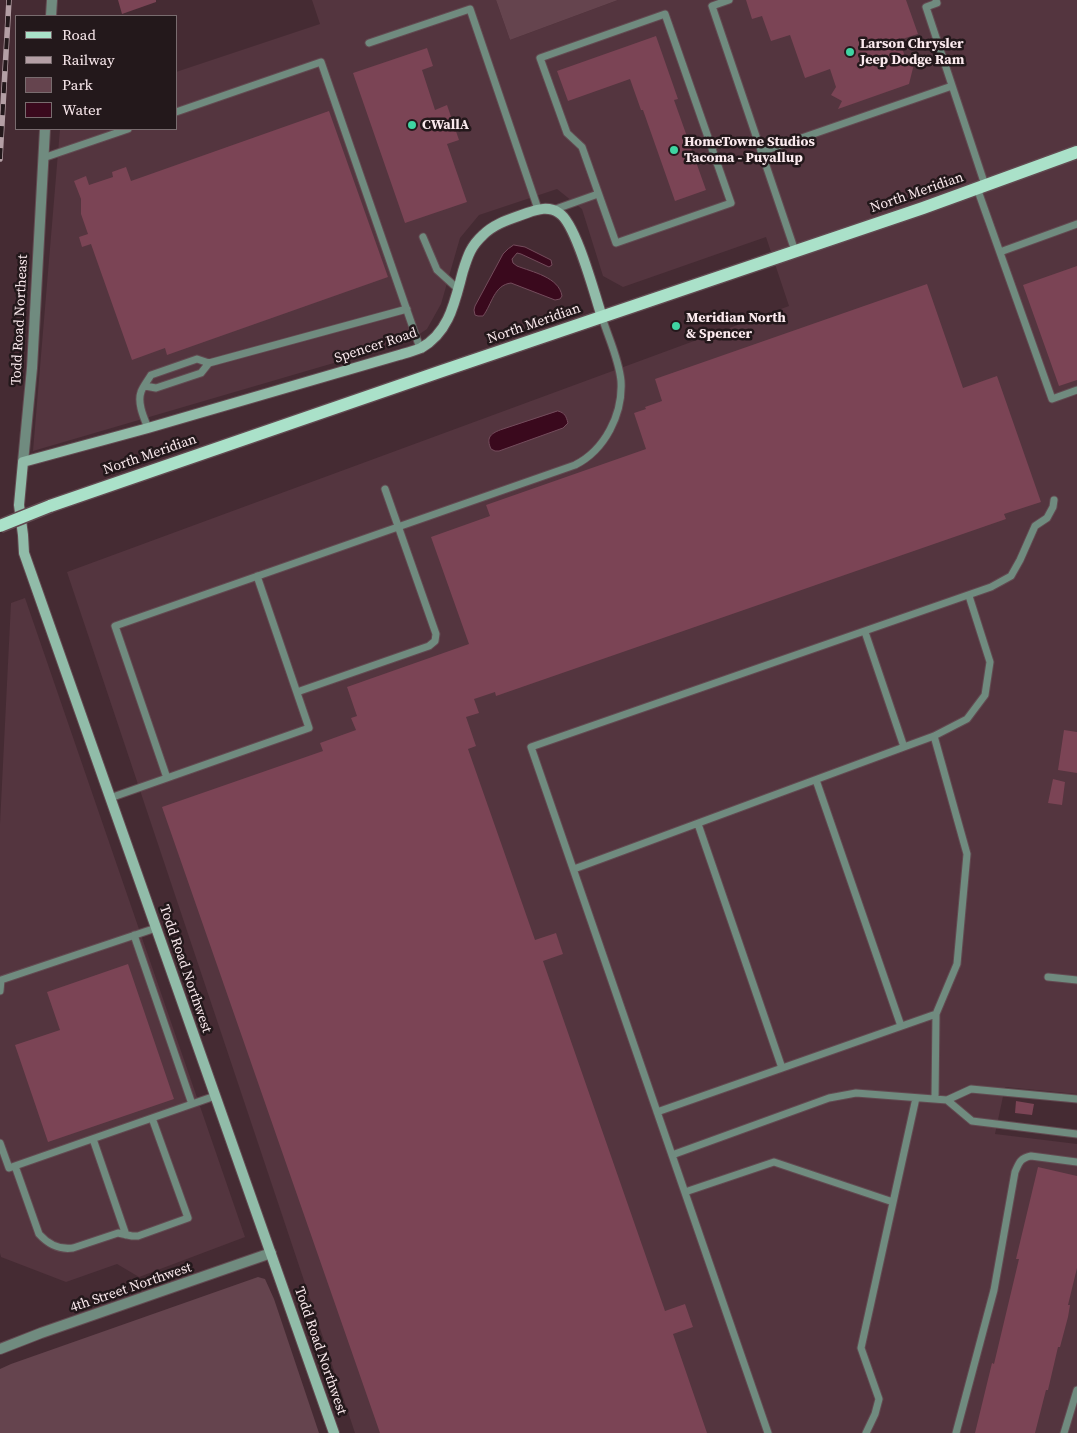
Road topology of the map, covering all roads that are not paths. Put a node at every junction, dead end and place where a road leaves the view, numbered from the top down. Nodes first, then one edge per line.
1 (52, 0) edge
2 (729, 0) edge
3 (936, 0) edge
4 (52, 15) edge
5 (369, 43) dead end
6 (952, 86) junction
7 (178, 111) edge
8 (45, 130) edge
9 (125, 130) edge
10 (761, 152) junction
11 (1077, 152) edge
12 (43, 158) junction
13 (981, 187) junction
14 (598, 194) junction
15 (538, 209) junction
16 (553, 210) junction
17 (1077, 224) edge
18 (423, 237) dead end
19 (795, 251) junction
20 (1000, 252) junction
21 (458, 289) junction
22 (406, 309) junction
23 (602, 317) junction
24 (420, 348) junction
25 (209, 363) junction
26 (145, 386) junction
27 (1077, 390) edge
28 (148, 428) junction
29 (23, 462) junction
30 (385, 489) dead end
31 (1054, 500) dead end
32 (19, 513) joint
33 (0, 526) edge
34 (398, 527) junction
35 (257, 576) junction
36 (969, 596) junction
37 (864, 632) junction
38 (297, 692) junction
39 (934, 736) junction
40 (904, 748) junction
41 (167, 778) junction
42 (816, 780) junction
43 (110, 798) junction
44 (698, 824) junction
45 (574, 869) junction
46 (156, 928) junction
47 (134, 935) junction
48 (1048, 977) dead end
49 (1077, 980) edge
50 (0, 991) edge
51 (936, 1014) junction
52 (901, 1026) junction
53 (782, 1068) junction
54 (215, 1096) junction
55 (916, 1098) junction
56 (935, 1099) junction
57 (1077, 1099) edge
58 (947, 1100) junction
59 (192, 1104) junction
60 (657, 1112) junction
61 (152, 1118) junction
62 (1077, 1134) edge
63 (93, 1139) junction
64 (0, 1142) edge
65 (672, 1155) junction
66 (1077, 1162) edge
67 (15, 1166) junction
68 (685, 1192) junction
69 (893, 1202) junction
70 (126, 1235) junction
71 (271, 1253) junction
72 (0, 1349) edge
73 (1077, 1390) edge
74 (334, 1433) edge
75 (768, 1433) edge
76 (866, 1433) edge
77 (956, 1433) edge
78 (1064, 1433) edge

1 - 4 street
2 - 10 lane
3 - 6 lane
5 - 15 lane
6 - 10 lane
6 - 13 lane
7 - 22 lane
8 - 12 street, Todd Road Northeast
9 - 12 lane
10 - 19 lane
11 - 13 main road, North Meridian
12 - 29 street, Todd Road Northeast
13 - 19 main road, North Meridian
13 - 20 lane
14 - 14 lane
14 - 16 lane
15 - 16 street, Spencer Road
15 - 21 street, Spencer Road
16 - 23 street
17 - 20 lane
18 - 21 lane
19 - 23 main road, North Meridian
20 - 27 lane
21 - 24 street, Spencer Road
22 - 24 lane
22 - 25 lane
23 - 33 main road, North Meridian, bridge
23 - 34 lane
24 - 28 street, Spencer Road
25 - 26 lane
25 - 26 lane
26 - 28 lane
28 - 29 street, Spencer Road
29 - 32 street, Todd Road Northeast
30 - 34 lane
31 - 36 lane
32 - 43 street, Todd Road Northwest
34 - 35 lane
34 - 38 lane
35 - 38 lane
35 - 41 lane
36 - 37 lane
36 - 39 lane
37 - 40 lane
37 - 45 lane
38 - 41 lane
39 - 40 lane
39 - 51 lane
40 - 42 lane
41 - 43 lane
42 - 44 lane
42 - 52 lane
43 - 46 street, Todd Road Northwest
44 - 45 lane
44 - 53 lane
45 - 60 lane
46 - 47 lane
46 - 54 street, Todd Road Northwest
47 - 50 lane
47 - 59 lane
48 - 49 lane
51 - 52 lane
51 - 56 lane
52 - 53 lane
53 - 60 lane
54 - 59 lane
54 - 71 street, Todd Road Northwest
55 - 56 lane
55 - 65 lane
55 - 69 lane
56 - 58 lane
57 - 58 lane
58 - 62 lane
59 - 61 lane
60 - 65 lane
61 - 63 lane
61 - 70 lane
63 - 67 lane
63 - 70 lane
64 - 67 lane
65 - 68 lane
66 - 77 lane
67 - 70 lane
68 - 69 lane
68 - 75 lane
69 - 76 lane
71 - 72 street, 4th Street Northwest
71 - 74 street, Todd Road Northwest
73 - 78 lane

